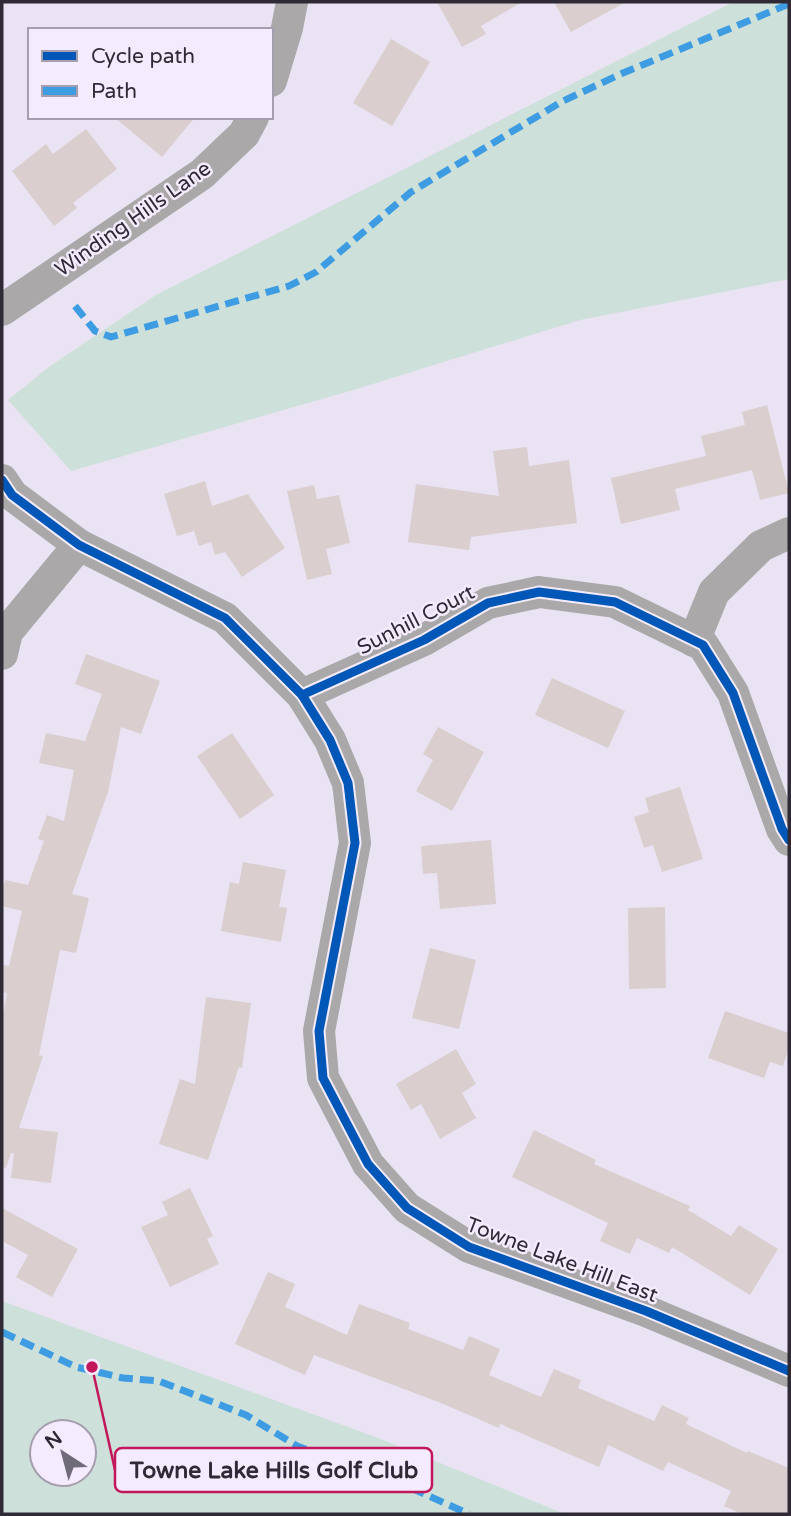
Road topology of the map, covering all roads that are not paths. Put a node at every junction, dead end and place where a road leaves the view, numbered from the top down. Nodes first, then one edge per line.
1 (292, 2) edge
2 (273, 75) edge
3 (252, 119) edge
4 (2, 310) edge
5 (2, 480) edge
6 (789, 533) edge
7 (79, 545) junction
8 (694, 641) junction
9 (2, 654) edge
10 (302, 695) junction
11 (789, 840) edge
12 (789, 1371) edge

1 - 2 street
3 - 4 street, Winding Hills Lane
5 - 7 street, Towne Lake Hill East
6 - 8 street
7 - 9 street
7 - 10 street, Towne Lake Hill East
8 - 10 street, Sunhill Court
8 - 11 street, Sunhill Court
10 - 12 street, Towne Lake Hill East

